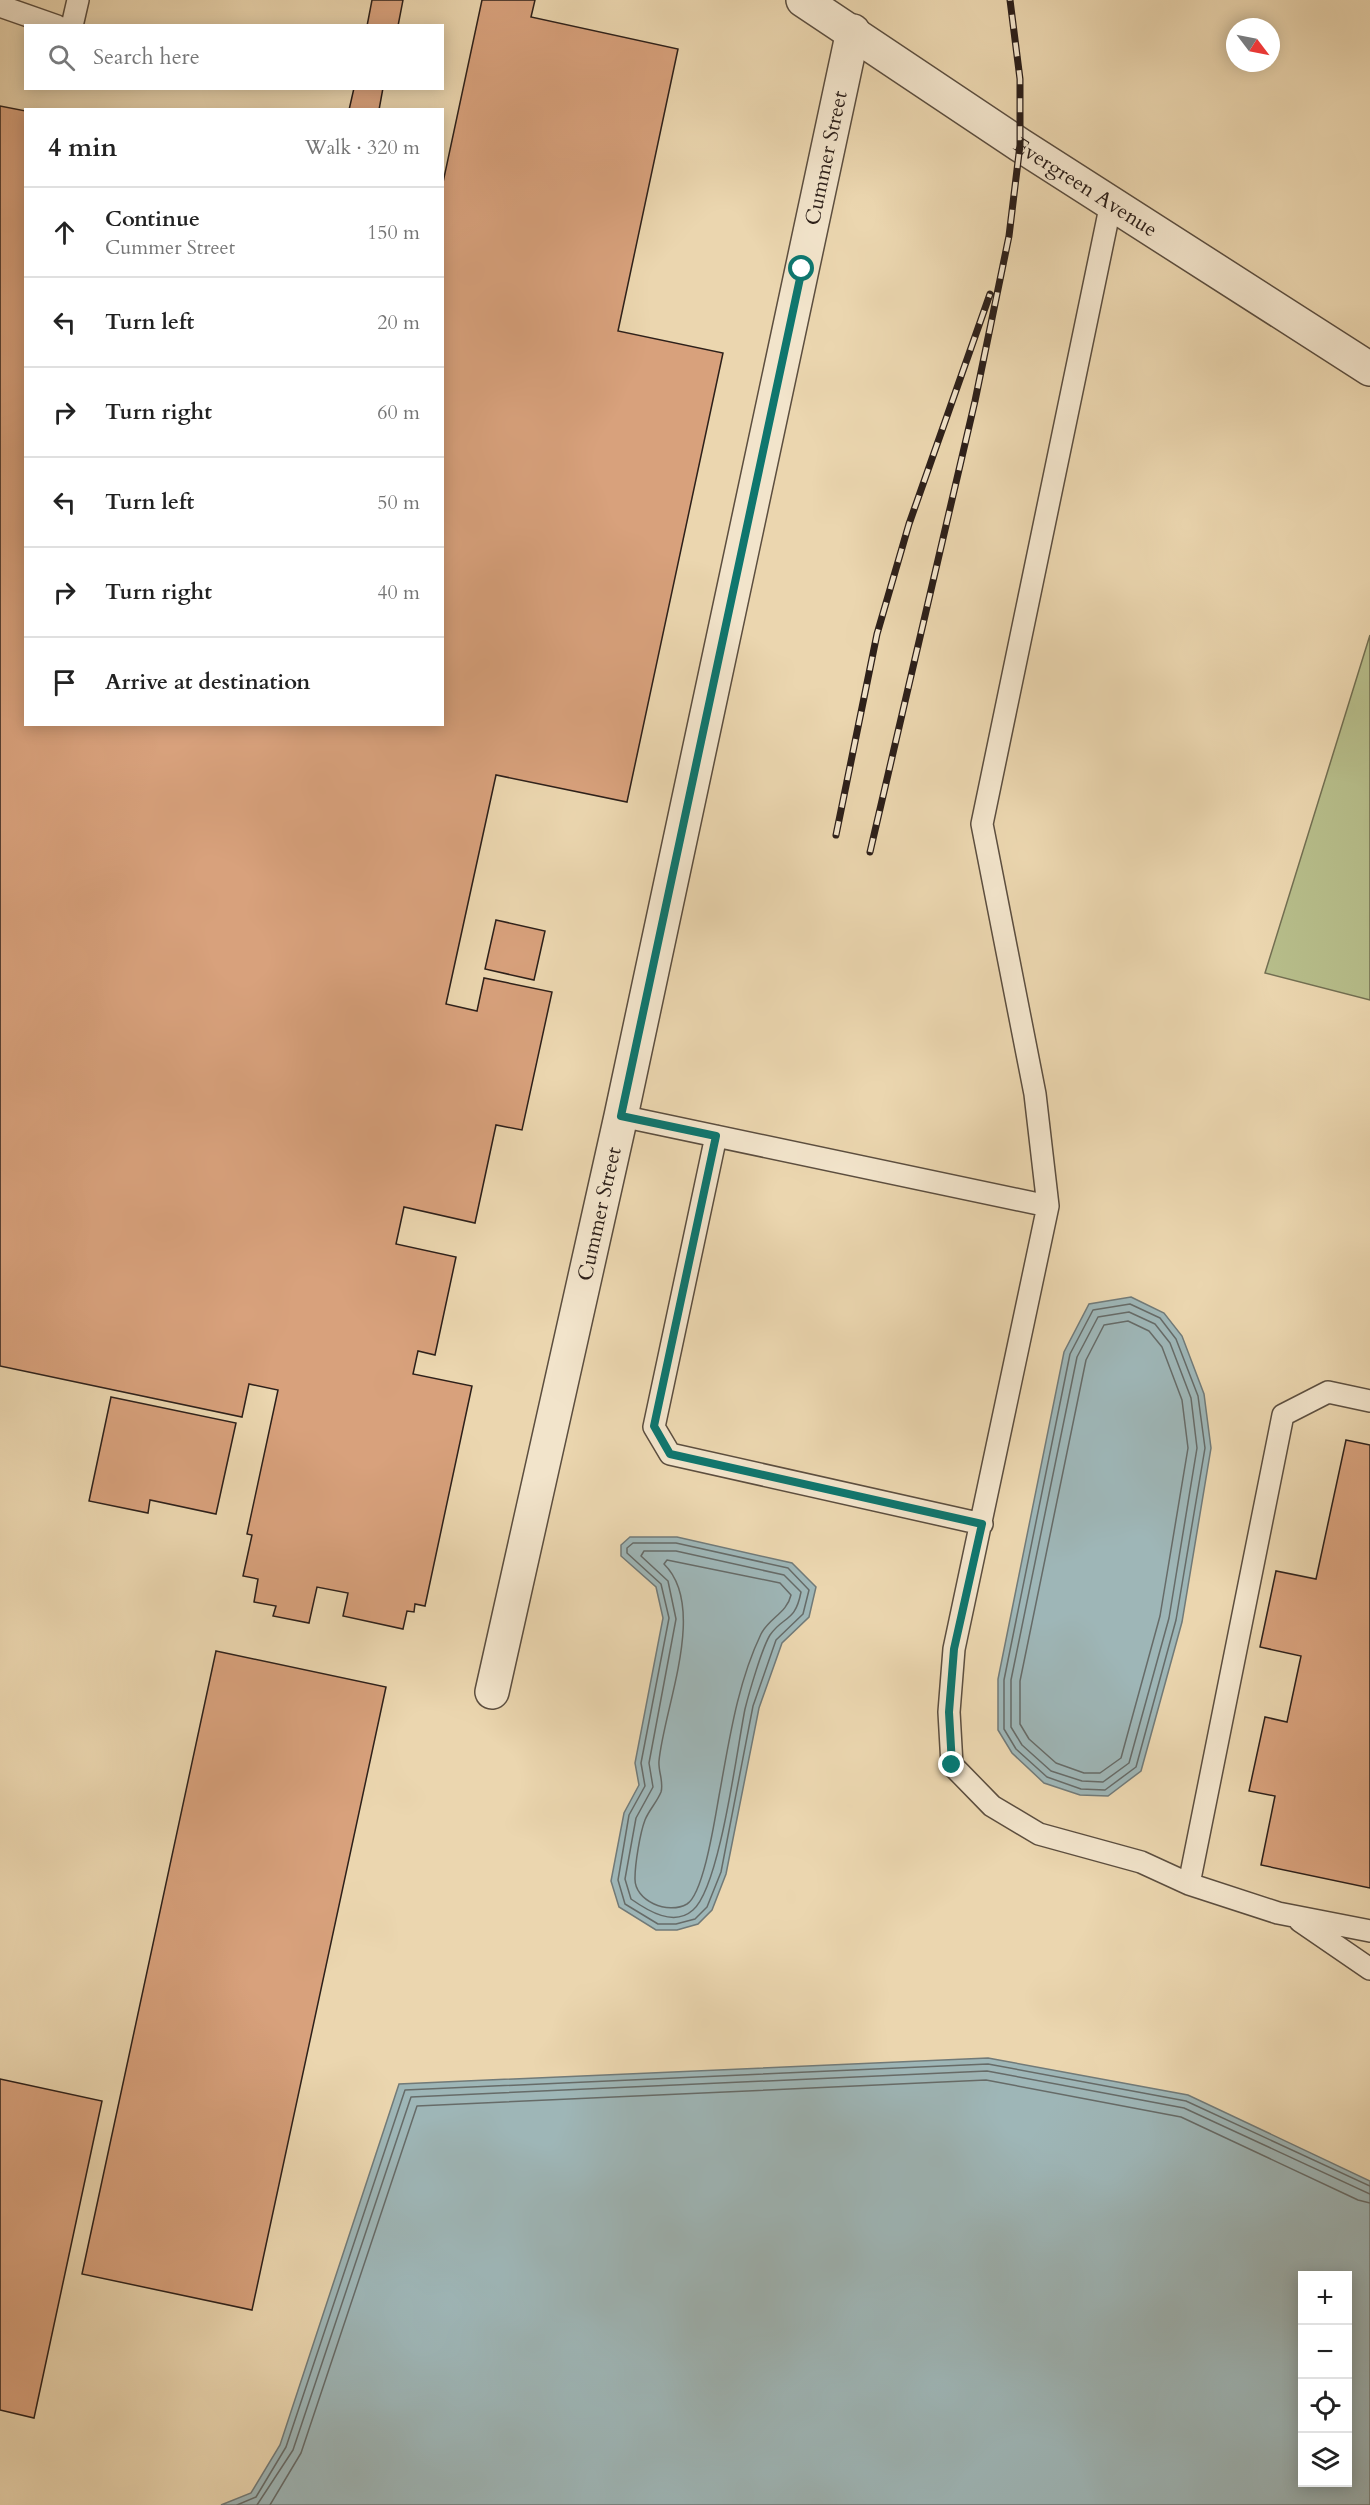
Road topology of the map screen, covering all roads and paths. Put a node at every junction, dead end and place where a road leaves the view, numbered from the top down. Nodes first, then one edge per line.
1 (78, 0) edge
2 (803, 0) edge
3 (0, 6) edge
4 (51, 24) edge
5 (72, 24) edge
6 (853, 31) junction
7 (1111, 204) junction
8 (1370, 369) edge
9 (621, 1116) junction
10 (716, 1136) junction
11 (1048, 1206) junction
12 (1370, 1401) edge
13 (982, 1524) junction
14 (492, 1692) dead end
15 (1189, 1884) junction
16 (1293, 1916) junction
17 (1370, 1931) edge
18 (1370, 1969) edge

1 - 5 lane
2 - 6 street, Evergreen Avenue
3 - 4 lane
6 - 7 street, Evergreen Avenue
6 - 9 street, Cummer Street
7 - 8 street, Evergreen Avenue
7 - 11 lane
9 - 10 lane
9 - 14 street, Cummer Street
10 - 11 lane
10 - 13 lane
11 - 13 lane
12 - 15 lane
13 - 15 lane
15 - 16 lane
16 - 17 lane
16 - 18 lane

